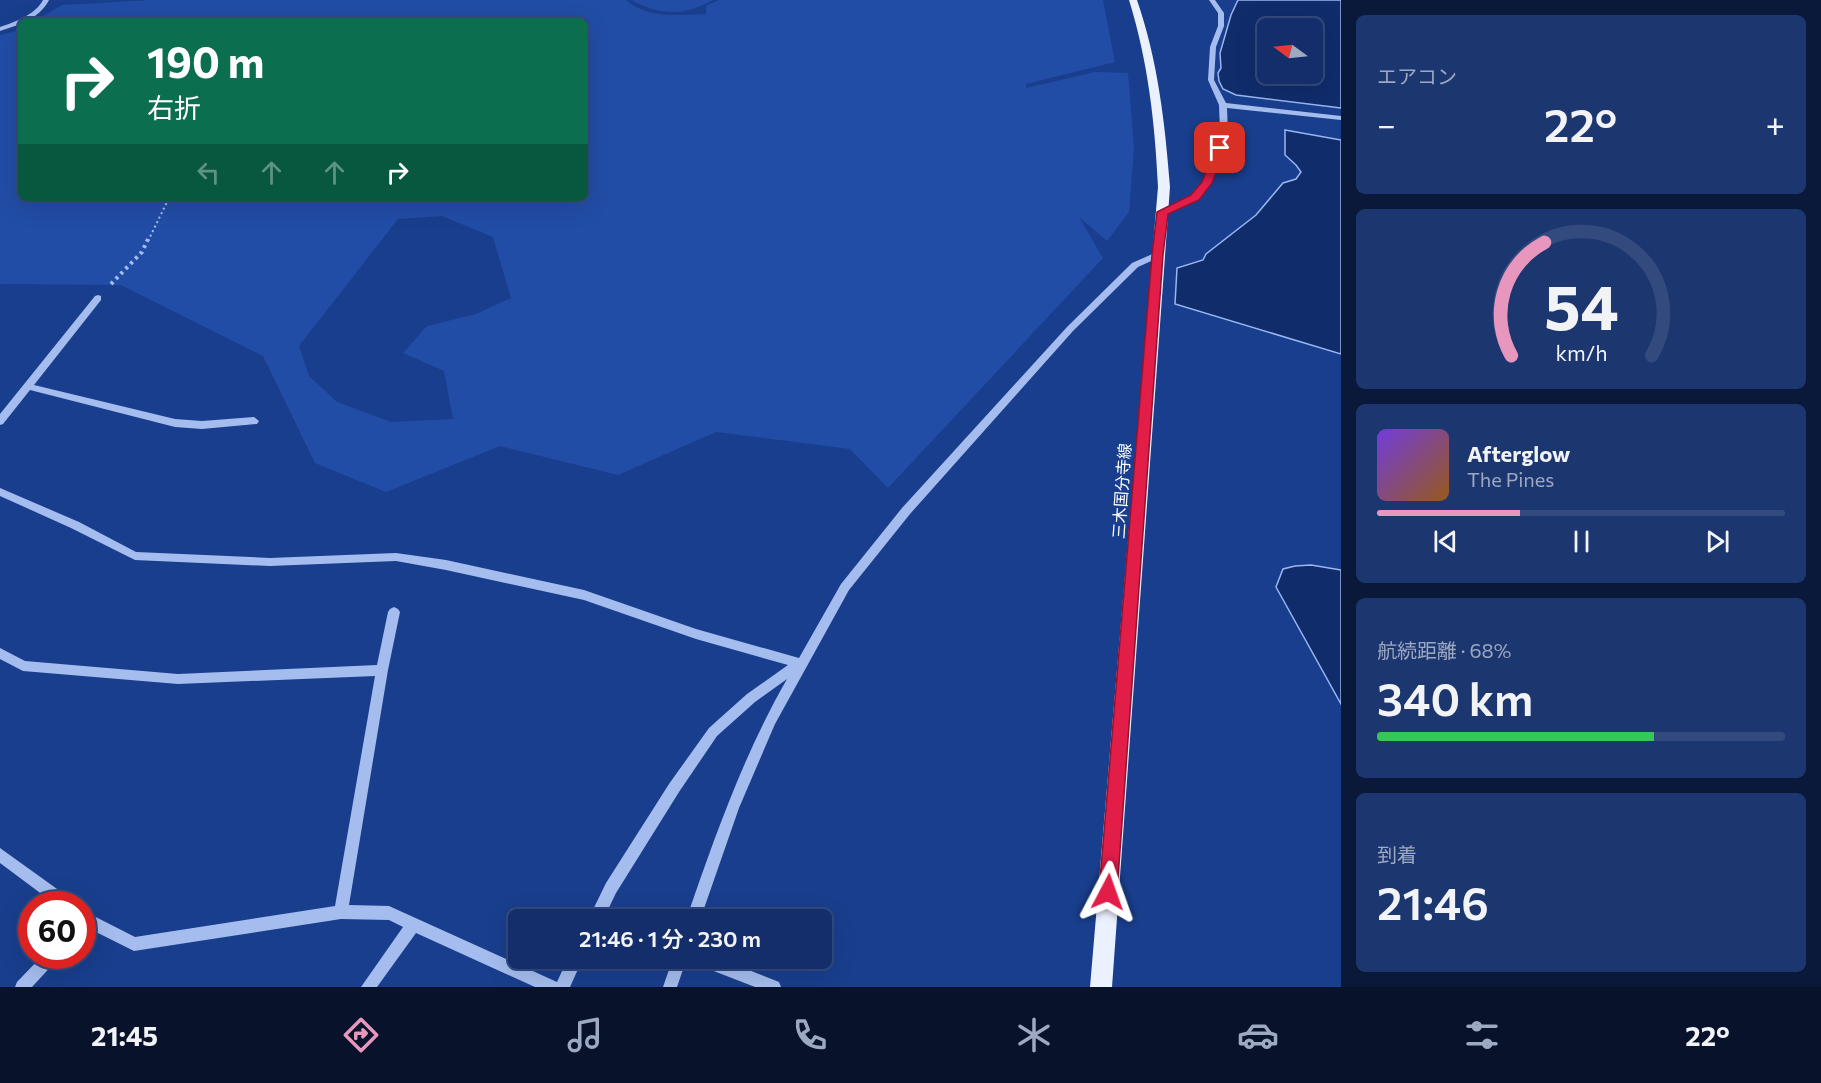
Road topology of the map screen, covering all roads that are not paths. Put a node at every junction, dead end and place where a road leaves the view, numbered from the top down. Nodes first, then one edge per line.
1 (46, 0) edge
2 (1133, 0) edge
3 (1212, 0) edge
4 (26, 18) edge
5 (18, 22) edge
6 (0, 29) edge
7 (1223, 105) junction
8 (1341, 118) edge
9 (1163, 212) junction
10 (1157, 255) junction
11 (98, 298) road end
12 (29, 387) junction
13 (0, 421) edge
14 (254, 421) dead end
15 (0, 492) edge
16 (394, 612) dead end
17 (0, 653) edge
18 (800, 663) junction
19 (382, 669) junction
20 (0, 855) edge
21 (48, 891) edge
22 (600, 909) edge
23 (697, 909) edge
24 (341, 912) junction
25 (414, 924) junction
26 (96, 925) edge
27 (39, 969) edge
28 (570, 969) edge
29 (676, 969) edge
30 (727, 969) edge
31 (22, 987) edge
32 (368, 987) edge
33 (552, 987) edge
34 (561, 987) edge
35 (670, 987) edge
36 (774, 987) edge
37 (1101, 987) edge

1 - 4 street
2 - 9 main road, 三木国分寺線
3 - 7 street
5 - 6 street
7 - 8 street
7 - 9 street
9 - 10 main road, 三木国分寺線
10 - 18 street
10 - 37 main road, 三木国分寺線
11 - 12 street
12 - 13 street
12 - 14 street
15 - 18 street
16 - 19 street
17 - 19 street
18 - 22 street
18 - 23 street
19 - 24 street
20 - 21 street
24 - 25 street
24 - 26 street
25 - 32 street
25 - 33 street
27 - 31 street
28 - 34 street
29 - 35 street
30 - 36 street

